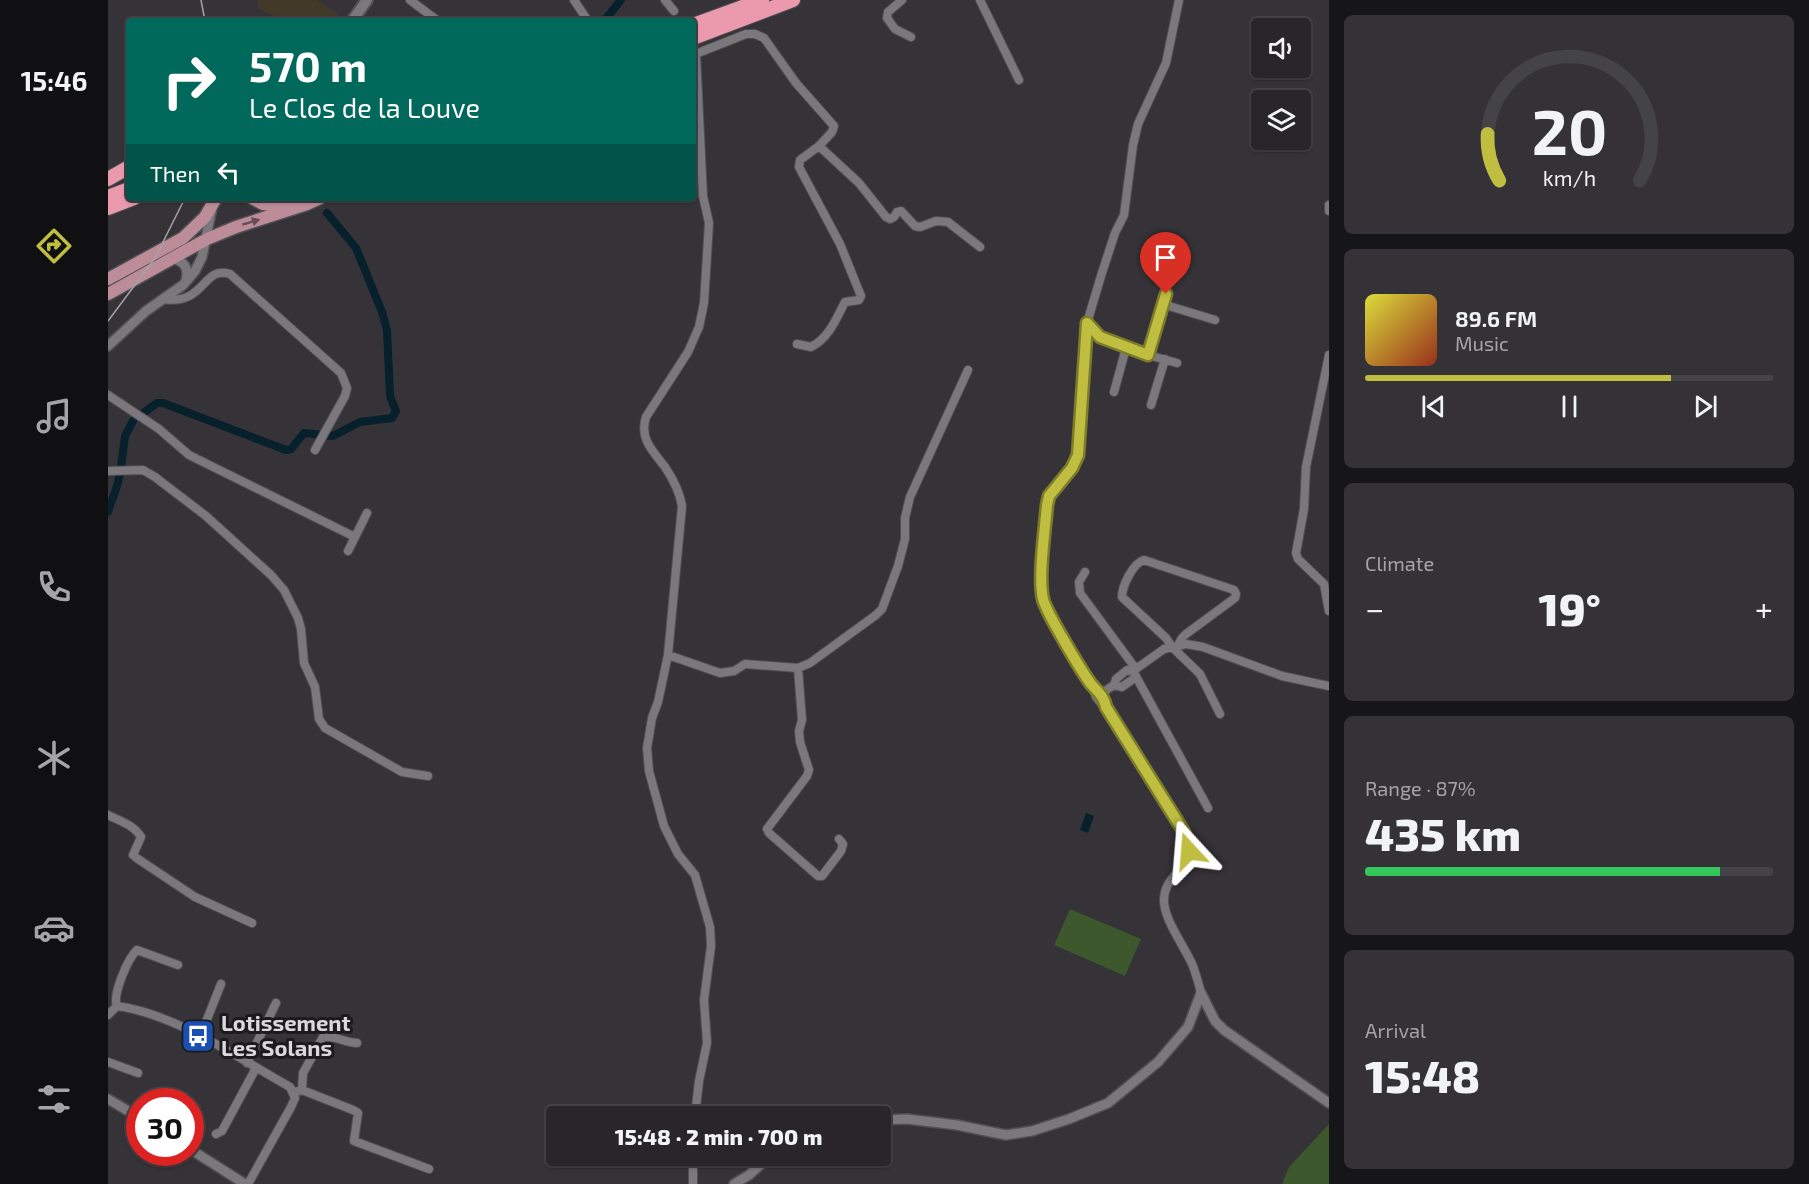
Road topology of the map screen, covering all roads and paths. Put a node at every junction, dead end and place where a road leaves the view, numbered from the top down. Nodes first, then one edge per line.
1 (367, 0) edge
2 (410, 0) edge
3 (574, 0) edge
4 (665, 0) edge
5 (762, 0) edge
6 (793, 0) edge
7 (902, 0) edge
8 (980, 0) edge
9 (1179, 0) edge
10 (674, 11) dead end
11 (354, 18) edge
12 (434, 18) edge
13 (586, 18) edge
14 (696, 24) edge
15 (696, 37) edge
16 (911, 37) dead end
17 (696, 55) edge
18 (696, 73) edge
19 (1019, 80) dead end
20 (819, 146) junction
21 (126, 170) edge
22 (108, 179) edge
23 (126, 190) edge
24 (108, 197) edge
25 (126, 201) edge
26 (258, 201) edge
27 (312, 201) edge
28 (214, 202) edge
29 (1329, 205) edge
30 (296, 207) junction
31 (108, 208) edge
32 (1329, 211) edge
33 (207, 239) junction
34 (980, 247) dead end
35 (166, 260) junction
36 (108, 279) edge
37 (128, 281) junction
38 (186, 281) junction
39 (108, 289) edge
40 (108, 294) edge
41 (1166, 294) dead end
42 (164, 299) junction
43 (1163, 308) junction
44 (1215, 320) dead end
45 (1087, 323) junction
46 (797, 344) dead end
47 (108, 346) edge
48 (1126, 348) junction
49 (1148, 355) junction
50 (1329, 355) edge
51 (1164, 359) junction
52 (1177, 363) dead end
53 (968, 370) dead end
54 (1113, 392) dead end
55 (108, 395) edge
56 (1151, 405) dead end
57 (315, 450) dead end
58 (108, 471) edge
59 (367, 513) dead end
60 (355, 537) junction
61 (348, 551) dead end
62 (1085, 572) dead end
63 (1329, 610) edge
64 (1175, 646) junction
65 (668, 655) junction
66 (798, 668) junction
67 (1133, 672) junction
68 (1329, 686) edge
69 (1098, 696) junction
70 (1220, 714) dead end
71 (428, 776) dead end
72 (1208, 808) dead end
73 (108, 815) edge
74 (839, 839) dead end
75 (252, 923) dead end
76 (178, 965) dead end
77 (221, 984) dead end
78 (1201, 993) junction
79 (276, 1003) dead end
80 (117, 1006) junction
81 (108, 1015) edge
82 (200, 1036) junction
83 (357, 1043) dead end
84 (108, 1062) edge
85 (247, 1063) junction
86 (256, 1068) junction
87 (138, 1073) dead end
88 (298, 1091) junction
89 (108, 1099) edge
90 (1329, 1103) edge
91 (696, 1106) edge
92 (126, 1110) edge
93 (891, 1120) edge
94 (216, 1134) dead end
95 (204, 1158) edge
96 (693, 1166) edge
97 (759, 1166) edge
98 (429, 1169) dead end
99 (246, 1184) edge
100 (693, 1184) edge
101 (734, 1184) edge

1 - 11 main road
2 - 12 street
3 - 13 street
4 - 10 street
5 - 14 highway
6 - 15 highway
7 - 16 street
8 - 19 street
9 - 45 street
17 - 20 street
18 - 65 street
20 - 34 street
20 - 46 street
21 - 22 highway
23 - 24 highway
25 - 31 highway
26 - 30 main road
27 - 30 main road
28 - 33 street
28 - 36 main road
29 - 32 street
33 -> 30 main road
33 - 35 main road
33 - 38 street
35 - 37 main road
35 - 38 street
37 - 39 main road
37 - 40 main road
38 - 42 street
41 - 43 street
42 - 47 street
42 - 57 street
43 - 44 street
43 - 49 street
45 - 48 street
45 - 69 street
48 - 49 street
48 - 54 street
49 - 51 street
50 - 63 street
51 - 52 street
51 - 56 street
53 - 66 street
55 - 60 street
58 - 71 street
59 - 60 street
60 - 61 street
62 - 67 street
64 - 64 street
64 - 67 street
64 - 68 street
64 - 70 street
65 - 66 street
65 - 91 street
66 - 74 street
67 - 69 street
67 - 72 street
69 - 78 street
73 - 75 street
76 - 80 street
77 - 82 street
78 - 90 street
78 - 93 street
79 - 85 street
80 - 81 street
80 - 82 street
82 - 85 street
83 - 88 street
84 - 87 street
85 - 86 street
86 - 88 street
86 - 94 street
88 - 98 street
88 - 99 street
89 - 92 street
95 - 99 street
96 - 100 street
97 - 101 street

